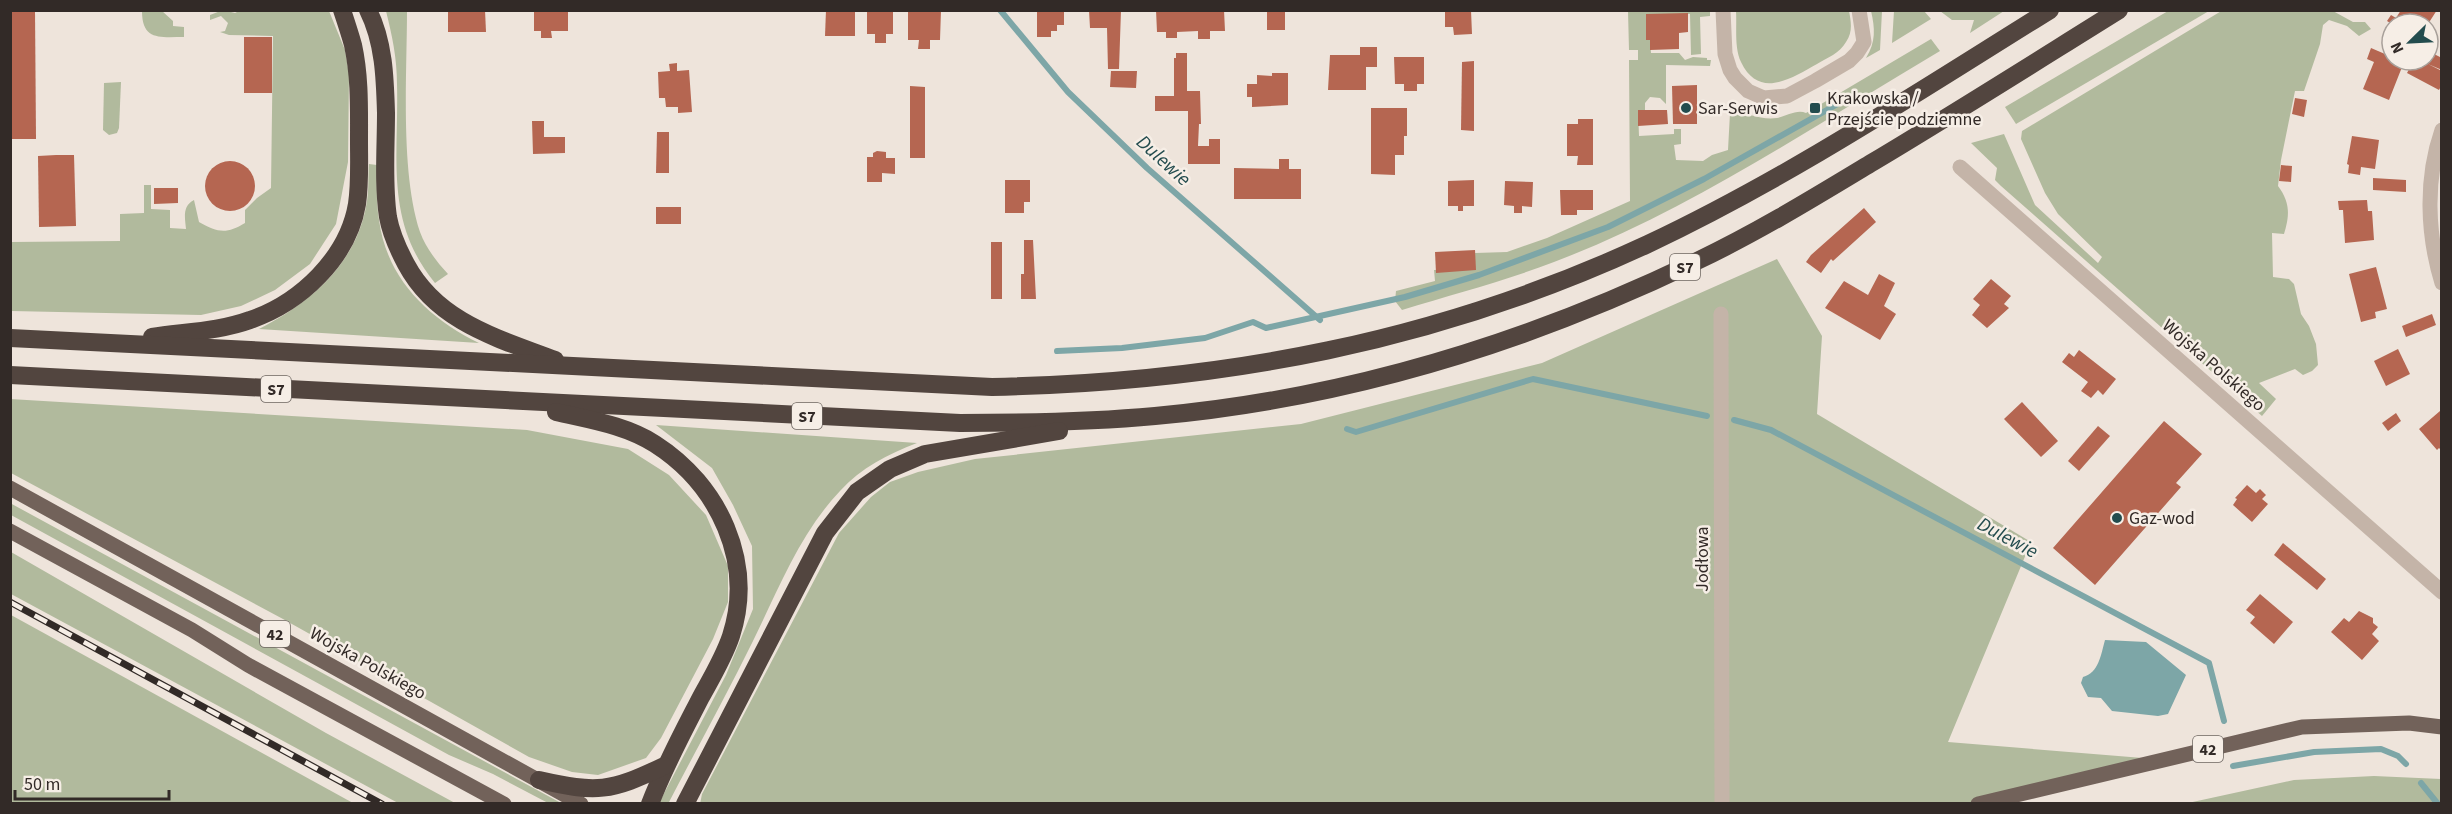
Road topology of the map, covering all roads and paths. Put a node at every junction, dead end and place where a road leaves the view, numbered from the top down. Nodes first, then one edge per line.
1 (342, 10) edge
2 (368, 10) edge
3 (1723, 10) edge
4 (1859, 10) edge
5 (2050, 10) edge
6 (2119, 10) edge
7 (2442, 130) edge
8 (1960, 168) dead end
9 (2442, 283) edge
10 (1721, 314) dead end
11 (10, 338) edge
12 (117, 343) junction
13 (570, 366) junction
14 (10, 375) edge
15 (506, 400) junction
16 (1108, 420) junction
17 (10, 488) edge
18 (10, 531) edge
19 (2442, 592) edge
20 (2442, 726) edge
21 (664, 766) junction
22 (539, 780) junction
23 (686, 803) edge
24 (504, 804) edge
25 (581, 804) edge
26 (650, 804) edge
27 (1722, 804) edge
28 (1978, 804) edge

1 - 12 highway
2 - 13 highway
3 - 4 street
5 - 13 highway, S7
6 - 16 highway, S7
7 - 9 street
8 - 19 street, Wojska Polskiego
10 - 27 street, Jodłowa
11 - 12 highway, S7
12 - 13 highway, S7
14 - 15 highway, S7
15 - 16 highway, S7
15 - 21 highway
16 - 23 highway
17 - 22 main road, Wojska Polskiego / 42
18 - 24 main road, 42
20 - 28 main road, 42
21 - 22 highway
21 - 26 highway
22 - 25 main road, Wojska Polskiego / 42

